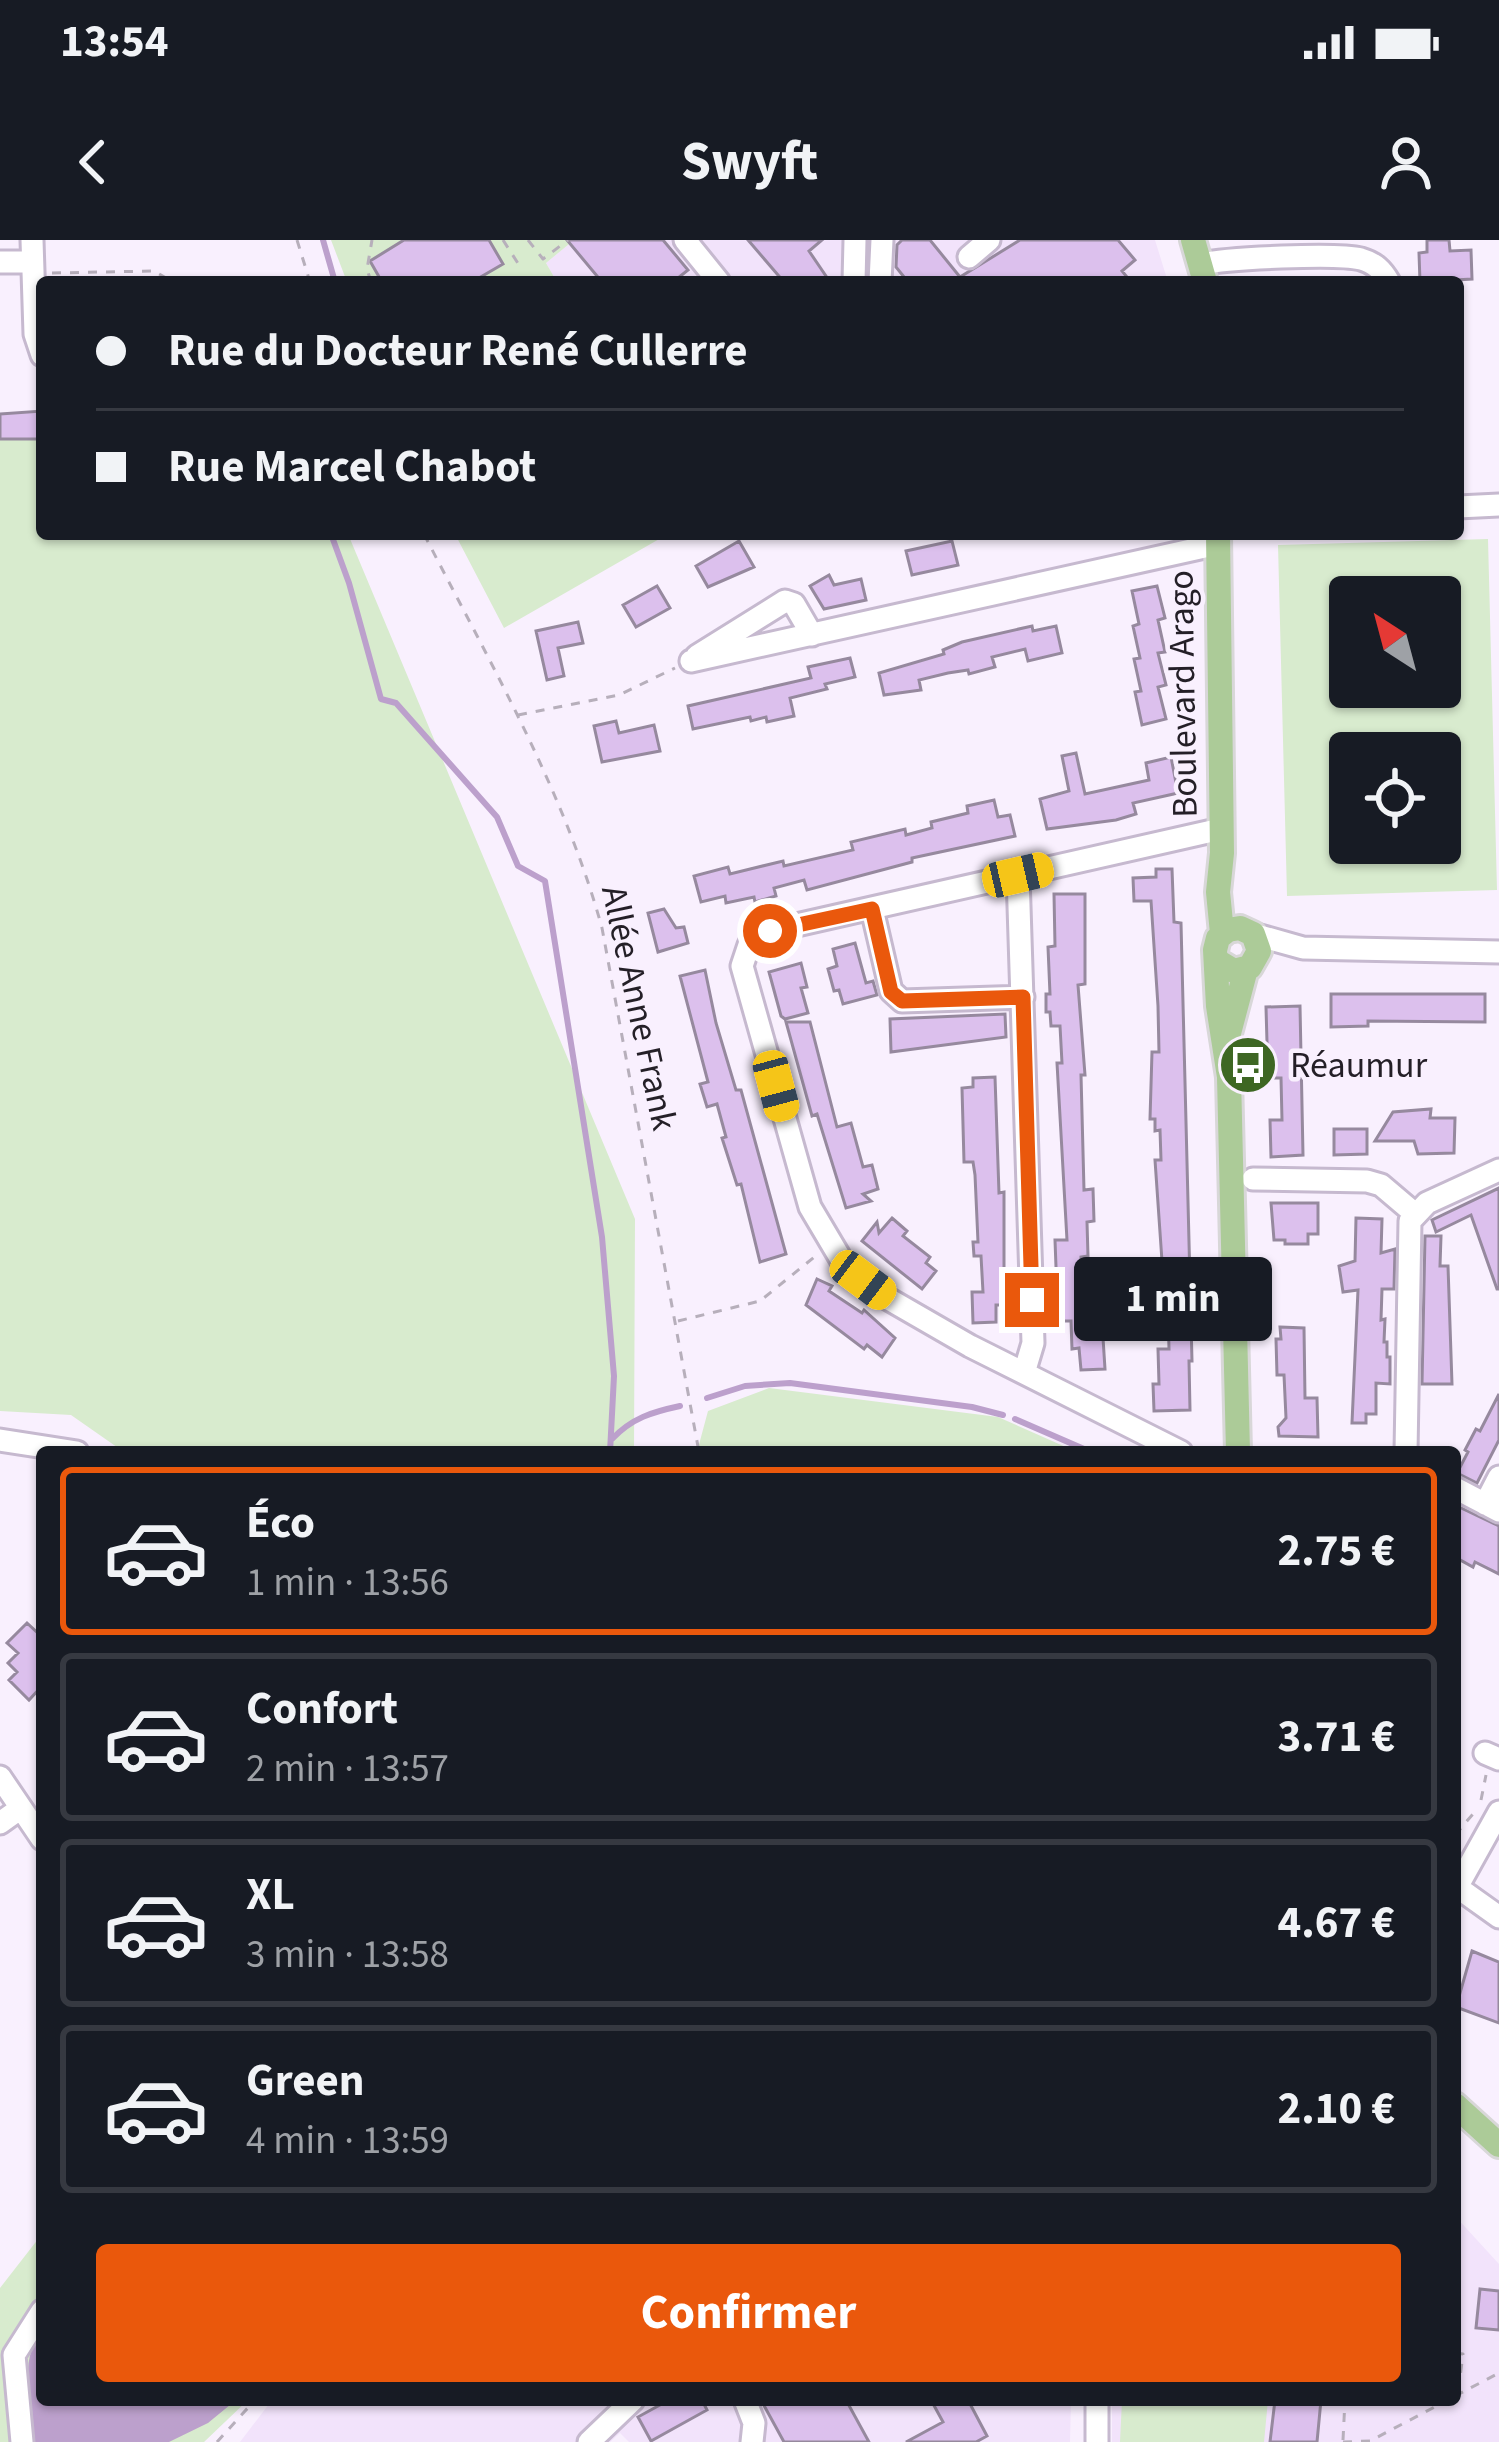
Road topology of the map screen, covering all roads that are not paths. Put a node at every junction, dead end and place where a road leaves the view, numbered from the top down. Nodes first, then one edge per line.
1 (685, 240) edge
2 (855, 240) edge
3 (882, 240) edge
4 (989, 240) edge
5 (1337, 248) edge
6 (970, 257) dead end
7 (32, 258) edge
8 (0, 262) edge
9 (1199, 262) edge
10 (714, 276) edge
11 (854, 276) edge
12 (885, 276) edge
13 (1385, 276) edge
14 (36, 337) edge
15 (1499, 505) edge
16 (1464, 506) edge
17 (1214, 540) edge
18 (1218, 540) edge
19 (812, 634) junction
20 (1221, 841) junction
21 (1018, 875) junction
22 (872, 909) junction
23 (1240, 932) junction
24 (1304, 948) junction
25 (1499, 952) edge
26 (1219, 962) junction
27 (1250, 967) junction
28 (1023, 997) junction
29 (1226, 1045) junction
30 (1499, 1170) edge
31 (1252, 1179) dead end
32 (1414, 1213) junction
33 (1024, 1373) junction
34 (0, 1440) edge
35 (38, 1446) edge
36 (1169, 1446) edge
37 (1238, 1446) edge
38 (1406, 1446) edge
39 (1499, 1477) edge
40 (1461, 1491) edge
41 (1492, 1507) edge
42 (0, 1778) edge
43 (21, 1808) junction
44 (1499, 1813) edge
45 (0, 1823) edge
46 (36, 1830) edge
47 (1461, 1879) edge
48 (1461, 1891) edge
49 (1499, 1916) edge
50 (1464, 2112) edge
51 (1499, 2145) edge
52 (36, 2320) edge
53 (627, 2406) edge
54 (747, 2406) edge
55 (1097, 2406) edge
56 (22, 2442) edge
57 (589, 2442) edge
58 (752, 2442) edge
59 (1097, 2442) edge

1 - 10 street
2 - 11 street
3 - 12 street
4 - 6 street
5 - 9 street
5 - 13 street
7 - 8 street
7 - 14 street
15 - 16 street
17 - 19 street
18 - 20 main road, Boulevard Arago
19 - 19 street
20 - 21 street
20 - 23 main road, Boulevard Arago
21 - 22 street
21 - 28 street
22 - 28 street
22 - 33 street
23 - 24 street
23 - 26 main road
23 - 27 main road
24 - 25 street
24 - 27 street
26 - 27 main road
26 - 29 main road
27 - 29 main road
28 - 33 street
29 - 37 main road
30 - 32 street
31 - 32 street
32 - 38 street
33 - 36 street
34 - 35 street
39 - 41 street
40 - 41 street
42 - 43 street
43 - 45 street
43 - 46 street
44 - 47 street
48 - 49 street
50 - 51 main road
52 - 56 street
53 - 57 street
54 - 58 street
55 - 59 street

